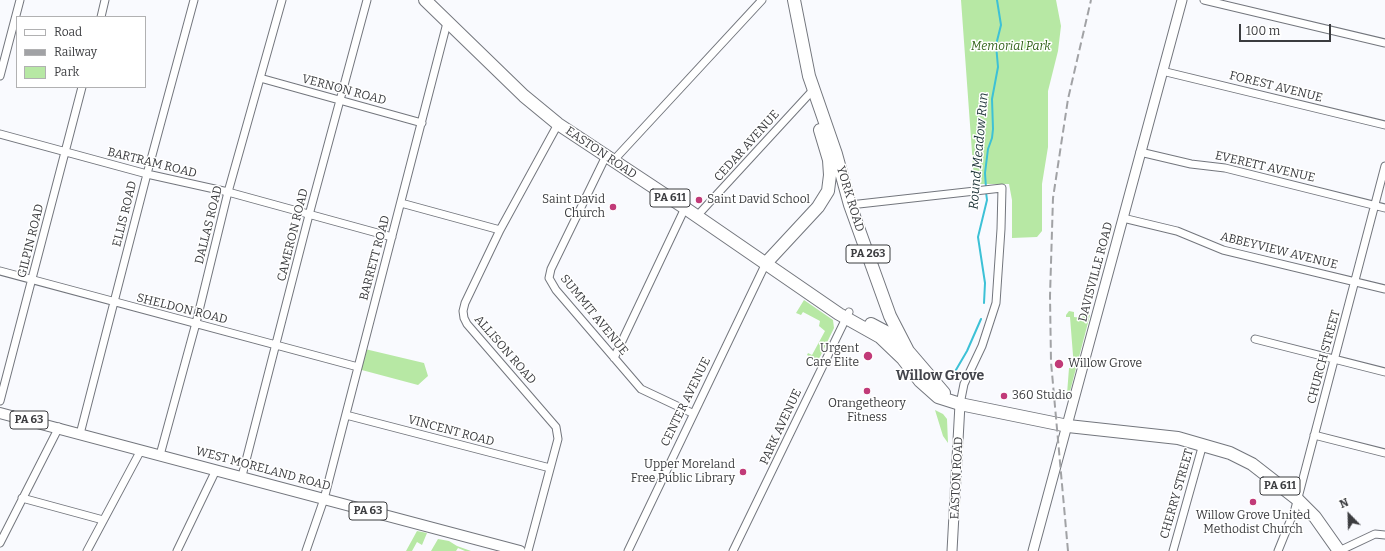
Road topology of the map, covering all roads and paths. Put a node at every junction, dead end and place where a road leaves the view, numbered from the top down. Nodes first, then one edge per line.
1 (20, 0) edge
2 (105, 0) edge
3 (194, 0) edge
4 (282, 0) edge
5 (367, 0) edge
6 (425, 0) edge
7 (762, 0) edge
8 (794, 0) edge
9 (1182, 0) edge
10 (1204, 0) edge
11 (101, 16) edge
12 (447, 23) junction
13 (1385, 43) edge
14 (1162, 71) junction
15 (0, 76) edge
16 (260, 78) junction
17 (82, 88) edge
18 (813, 90) junction
19 (340, 100) junction
20 (422, 123) junction
21 (558, 124) junction
22 (1385, 125) edge
23 (0, 134) edge
24 (66, 151) junction
25 (1140, 152) junction
26 (610, 158) junction
27 (1385, 166) edge
28 (147, 174) junction
29 (228, 192) junction
30 (401, 203) junction
31 (850, 205) junction
32 (1374, 205) junction
33 (686, 208) junction
34 (1385, 208) edge
35 (309, 215) junction
36 (697, 216) junction
37 (1123, 218) junction
38 (500, 230) junction
39 (392, 237) junction
40 (766, 263) junction
41 (0, 272) edge
42 (33, 280) junction
43 (1355, 281) junction
44 (1385, 289) edge
45 (114, 302) junction
46 (847, 315) junction
47 (196, 324) junction
48 (1255, 339) dead end
49 (276, 344) junction
50 (908, 351) junction
51 (614, 358) junction
52 (1334, 360) junction
53 (358, 367) junction
54 (1385, 372) edge
55 (0, 401) edge
56 (960, 404) junction
57 (0, 413) edge
58 (692, 413) junction
59 (346, 415) junction
60 (1068, 426) junction
61 (59, 427) junction
62 (80, 434) junction
63 (1314, 436) junction
64 (1203, 444) junction
65 (141, 450) junction
66 (1385, 453) edge
67 (160, 455) junction
68 (550, 468) junction
69 (216, 470) junction
70 (242, 476) junction
71 (22, 498) junction
72 (324, 499) junction
73 (1297, 499) junction
74 (103, 520) junction
75 (1385, 535) edge
76 (0, 543) edge
77 (87, 551) edge
78 (177, 551) edge
79 (306, 551) edge
80 (520, 551) edge
81 (528, 551) edge
82 (628, 551) edge
83 (733, 551) edge
84 (952, 551) edge
85 (1033, 551) edge
86 (1173, 551) edge
87 (1278, 551) edge
88 (1339, 551) edge

1 - 15 street
2 - 11 street
3 - 28 street, ELLIS ROAD
4 - 16 street, DALLAS ROAD
5 - 19 street, CAMERON ROAD
6 - 12 highway, EASTON ROAD / PA 611
7 - 26 street, SUMMIT AVENUE
8 - 18 highway, YORK ROAD / PA 263
9 - 14 street, DAVISVILLE ROAD
10 - 13 street
12 - 20 street, BARRETT ROAD
12 - 21 highway, EASTON ROAD / PA 611
14 - 22 street, FOREST AVENUE
14 - 25 street, DAVISVILLE ROAD
16 - 19 street, VERNON ROAD
16 - 29 street, DALLAS ROAD
17 - 24 street, GILPIN ROAD
18 - 31 highway, YORK ROAD / PA 263
18 - 36 street, CEDAR AVENUE
18 - 40 highway, YORK ROAD / PA 263
19 - 20 street, VERNON ROAD
19 - 35 street, CAMERON ROAD
20 - 30 street, BARRETT ROAD
21 - 26 highway, EASTON ROAD / PA 611
21 - 38 street, ALLISON ROAD
23 - 24 street, BARTRAM ROAD
24 - 28 street, BARTRAM ROAD
24 - 42 street, GILPIN ROAD
25 - 32 street, EVERETT AVENUE
25 - 37 street, DAVISVILLE ROAD
26 - 33 highway, EASTON ROAD / PA 611
26 - 51 street, SUMMIT AVENUE
27 - 32 street, CHURCH STREET
28 - 29 street, BARTRAM ROAD
28 - 45 street, ELLIS ROAD
29 - 35 street, BARTRAM ROAD
29 - 47 street, DALLAS ROAD
30 - 38 street
30 - 39 street, BARRETT ROAD
31 - 50 highway, YORK ROAD / PA 263
31 - 56 street
32 - 34 street, EVERETT AVENUE
32 - 43 street, CHURCH STREET
33 - 36 highway, EASTON ROAD / PA 611
33 - 51 street
35 - 39 street, BARTRAM ROAD
35 - 49 street, CAMERON ROAD
36 - 40 highway, EASTON ROAD / PA 611
37 - 43 street, ABBEYVIEW AVENUE
37 - 60 street, DAVISVILLE ROAD
38 - 68 street, ALLISON ROAD
39 - 53 street, BARRETT ROAD
40 - 46 highway, EASTON ROAD / PA 611
40 - 58 street, CENTER AVENUE
41 - 42 street, SHELDON ROAD
42 - 45 street, SHELDON ROAD
42 - 55 street, GILPIN ROAD
43 - 44 street, ABBEYVIEW AVENUE
43 - 52 street, CHURCH STREET
45 - 47 street, SHELDON ROAD
45 - 62 street, ELLIS ROAD
46 - 50 highway, EASTON ROAD / PA 611
46 - 56 highway, EASTON ROAD / PA 611
46 - 83 street, PARK AVENUE
47 - 49 street, SHELDON ROAD
47 - 67 street, DALLAS ROAD
48 - 52 street
49 - 53 street, SHELDON ROAD
49 - 70 street, CAMERON ROAD
50 - 56 highway, EASTON ROAD / PA 611
51 - 58 street, SUMMIT AVENUE
52 - 54 street
52 - 63 street, CHURCH STREET
53 - 59 street, BARRETT ROAD
56 - 60 highway, PA 611
56 - 84 street, EASTON ROAD
57 - 61 main road, WEST MORELAND ROAD / PA 63
58 - 82 street, CENTER AVENUE
59 - 68 street, VINCENT ROAD
59 - 72 street, BARRETT ROAD
60 - 64 highway, PA 611
60 - 85 street, DAVISVILLE ROAD
61 - 62 main road, WEST MORELAND ROAD / PA 63
61 - 71 street
62 - 65 main road, WEST MORELAND ROAD / PA 63
63 - 66 street
63 - 73 street, CHURCH STREET
64 - 73 highway, PA 611
64 - 86 street, CHERRY STREET
65 - 67 main road, WEST MORELAND ROAD / PA 63
65 - 74 street
67 - 69 main road, WEST MORELAND ROAD / PA 63
68 - 81 street, ALLISON ROAD
69 - 70 main road, WEST MORELAND ROAD / PA 63
69 - 78 street
70 - 72 main road, WEST MORELAND ROAD / PA 63
71 - 74 street
71 - 76 street
72 - 79 street, BARRETT ROAD
72 - 80 main road, WEST MORELAND ROAD / PA 63
73 - 87 street, CHURCH STREET
73 - 88 highway, PA 611
74 - 77 street
75 - 88 street

